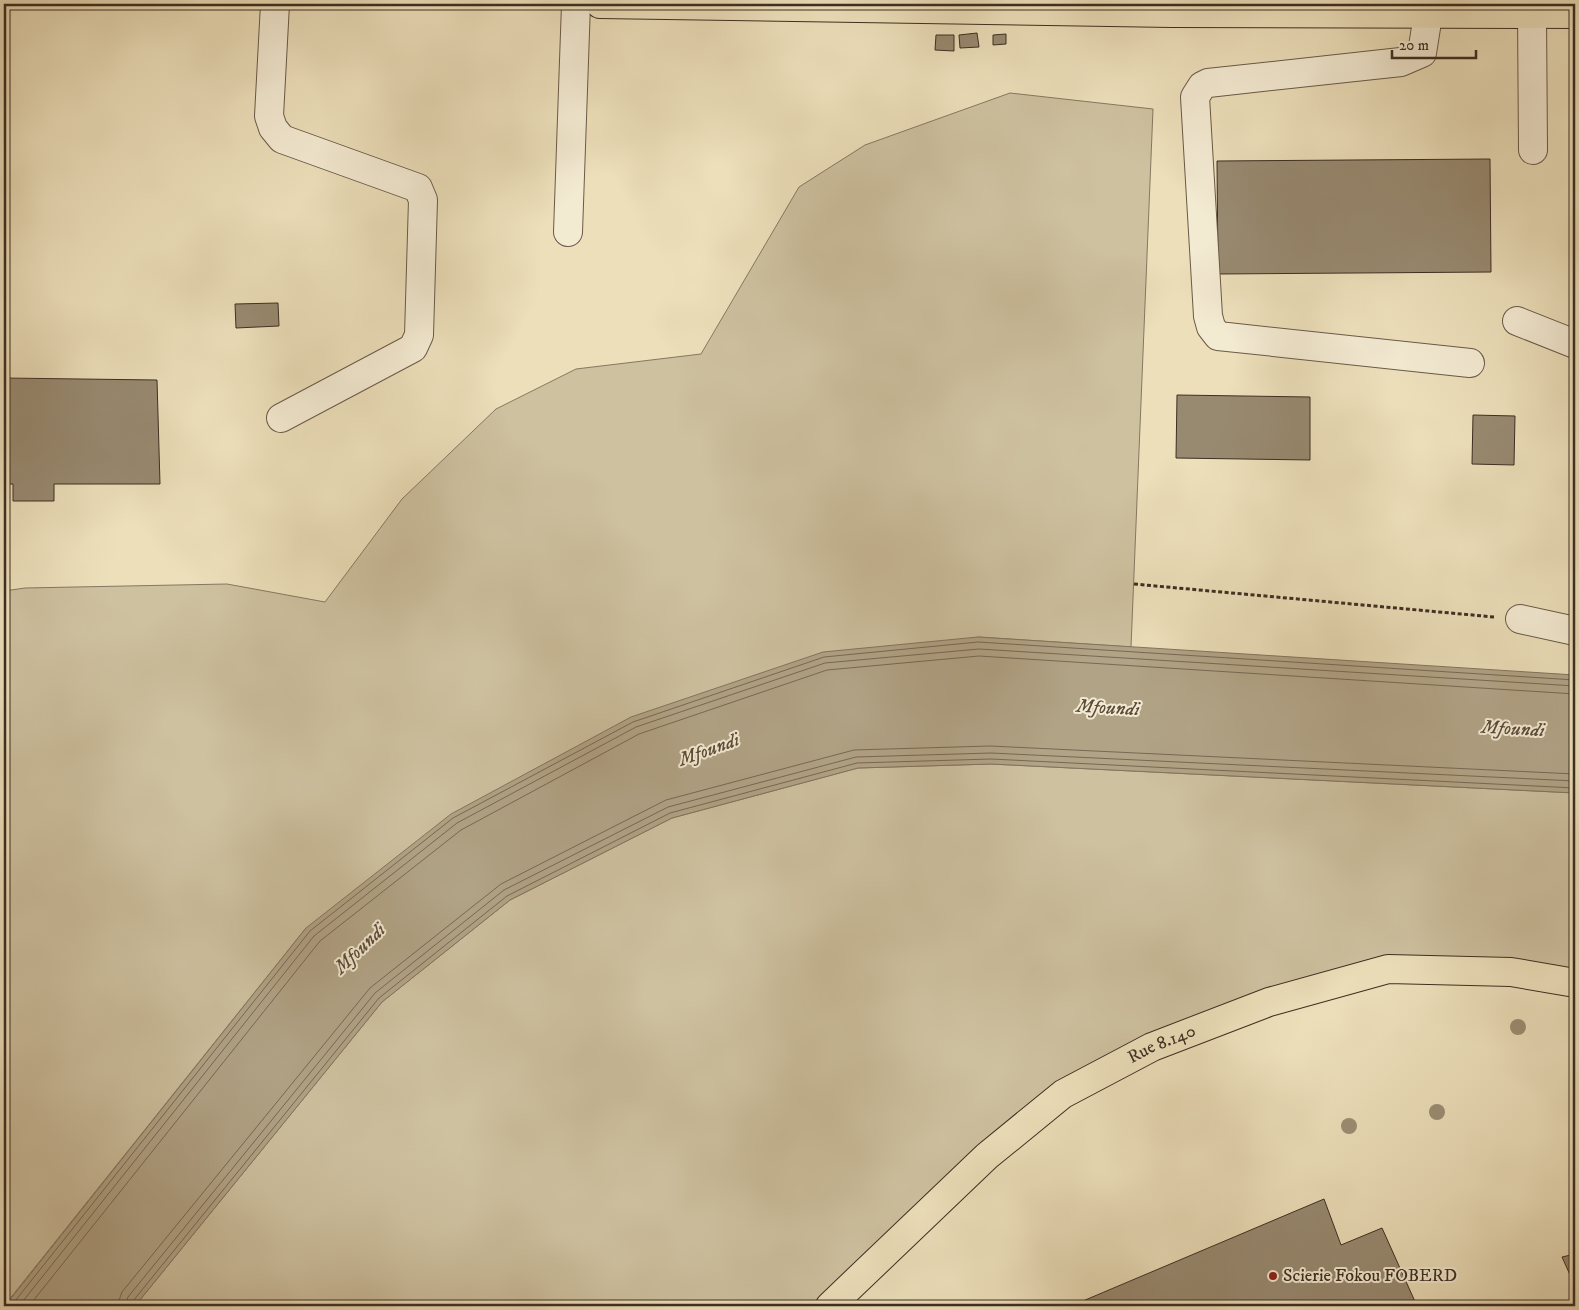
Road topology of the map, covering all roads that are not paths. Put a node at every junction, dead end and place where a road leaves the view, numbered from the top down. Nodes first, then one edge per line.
1 (276, 4) edge
2 (576, 4) edge
3 (600, 4) edge
4 (1532, 14) junction
5 (1575, 14) edge
6 (1428, 15) junction
7 (1533, 150) dead end
8 (568, 232) dead end
9 (1516, 321) dead end
10 (1575, 344) edge
11 (1470, 363) dead end
12 (281, 418) dead end
13 (1520, 619) road end
14 (1575, 631) edge
15 (1575, 983) edge
16 (830, 1306) edge

1 - 12 street
2 - 8 street
3 - 6 main road
4 - 5 main road
4 - 6 main road
4 - 7 street
6 - 11 street
9 - 10 street
13 - 14 street
15 - 16 main road, Rue 8.140

